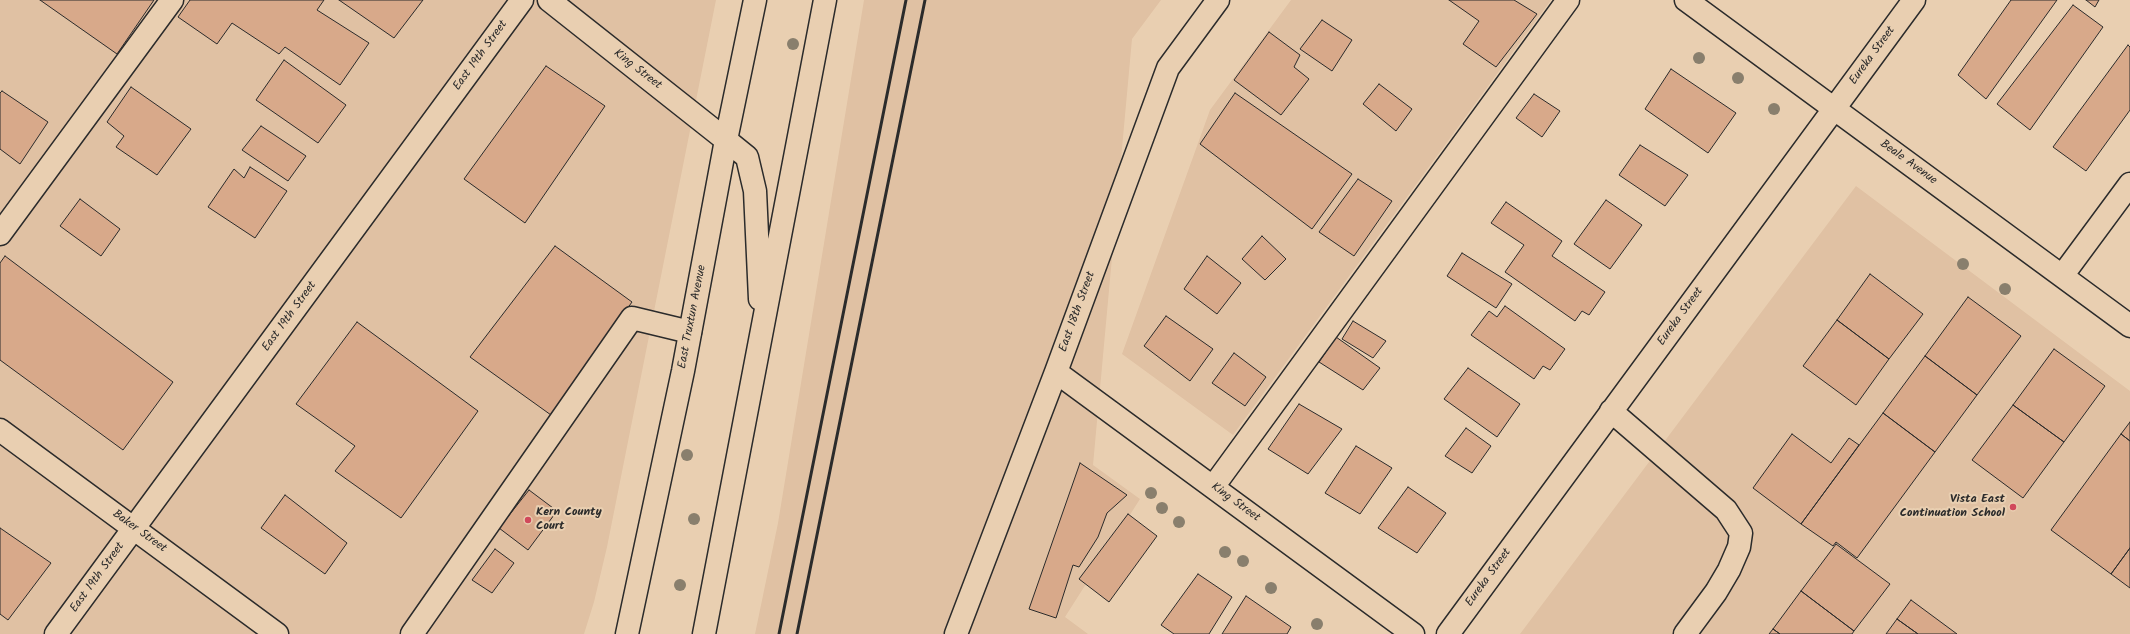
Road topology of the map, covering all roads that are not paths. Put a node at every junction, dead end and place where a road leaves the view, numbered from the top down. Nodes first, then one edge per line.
1 (172, 0) edge
2 (522, 0) edge
3 (549, 0) edge
4 (755, 0) edge
5 (825, 0) edge
6 (1218, 0) edge
7 (1568, 0) edge
8 (1686, 0) edge
9 (1914, 0) edge
10 (1834, 109) junction
11 (726, 140) junction
12 (2130, 184) edge
13 (0, 234) edge
14 (2062, 276) junction
15 (2130, 326) edge
16 (690, 332) junction
17 (761, 336) junction
18 (1056, 372) junction
19 (1612, 411) junction
20 (0, 430) edge
21 (1213, 487) junction
22 (134, 529) junction
23 (639, 576) junction
24 (56, 634) edge
25 (277, 634) edge
26 (412, 634) edge
27 (618, 634) edge
28 (627, 634) edge
29 (704, 634) edge
30 (956, 634) edge
31 (1413, 634) edge
32 (1448, 634) edge
33 (1685, 634) edge

1 - 13 street
2 - 22 street, East 19th Street
3 - 11 street, King Street
4 - 11 street, East Truxtun Avenue
5 - 17 street
6 - 18 street, East 18th Street
7 - 21 street
8 - 10 street, Beale Avenue
9 - 10 street, Eureka Street
10 - 14 street, Beale Avenue
10 - 19 street, Eureka Street
11 - 16 street, East Truxtun Avenue
11 - 17 street, King Street
12 - 14 street
14 - 15 street, Beale Avenue
16 - 23 street, East Truxtun Avenue
16 - 26 street
17 - 29 street
18 - 21 street, King Street
18 - 30 street, East 18th Street
19 - 32 street, Eureka Street
19 - 33 street
20 - 22 street, Baker Street
21 - 31 street, King Street
22 - 24 street, East 19th Street
22 - 25 street, Baker Street
23 - 27 street
23 - 28 street, East Truxtun Avenue

